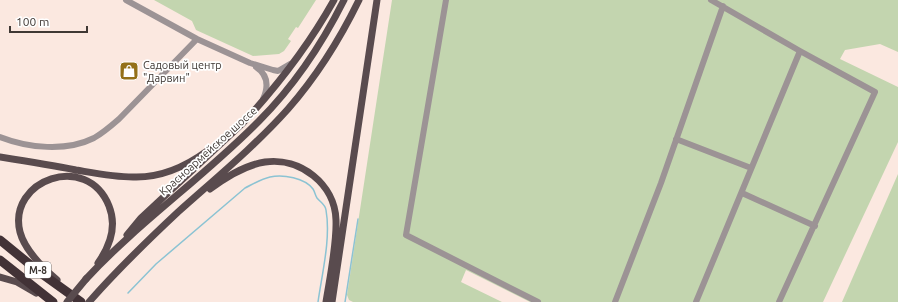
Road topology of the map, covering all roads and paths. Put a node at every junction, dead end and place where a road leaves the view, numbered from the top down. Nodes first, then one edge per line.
1 (126, 0) edge
2 (334, 0) edge
3 (344, 0) edge
4 (359, 0) edge
5 (377, 0) edge
6 (446, 0) edge
7 (711, 0) edge
8 (723, 6) junction
9 (196, 39) junction
10 (800, 51) junction
11 (297, 59) junction
12 (250, 63) junction
13 (258, 107) junction
14 (230, 135) junction
15 (0, 137) edge
16 (676, 140) junction
17 (0, 157) edge
18 (751, 168) junction
19 (742, 193) junction
20 (178, 213) junction
21 (815, 226) junction
22 (0, 240) edge
23 (106, 259) junction
24 (0, 260) edge
25 (0, 277) edge
26 (87, 278) junction
27 (79, 300) edge
28 (52, 302) edge
29 (67, 302) edge
30 (89, 302) edge
31 (326, 302) edge
32 (332, 302) edge
33 (538, 302) edge
34 (615, 302) edge
35 (696, 302) edge
36 (779, 302) edge

1 - 9 street
2 - 11 main road
3 - 23 main road, Красноармейское шоссе
4 - 20 main road
5 - 32 main road
6 - 33 street
7 - 8 street
8 - 10 street
8 - 16 street
9 - 12 street
9 - 15 street
10 - 18 street
10 - 21 street
11 - 12 street
11 - 13 main road
12 - 13 street
13 - 14 main road
14 - 17 main road
14 - 23 main road
16 - 18 street
16 - 34 street
18 - 19 street
19 - 21 street
19 - 35 street
20 - 30 main road
20 - 31 main road
21 - 36 street
22 - 27 highway, М-8
23 - 26 main road, Красноармейское шоссе
24 - 28 highway, М-8
25 - 28 main road
26 - 27 main road
26 - 29 main road, Красноармейское шоссе, bridge

